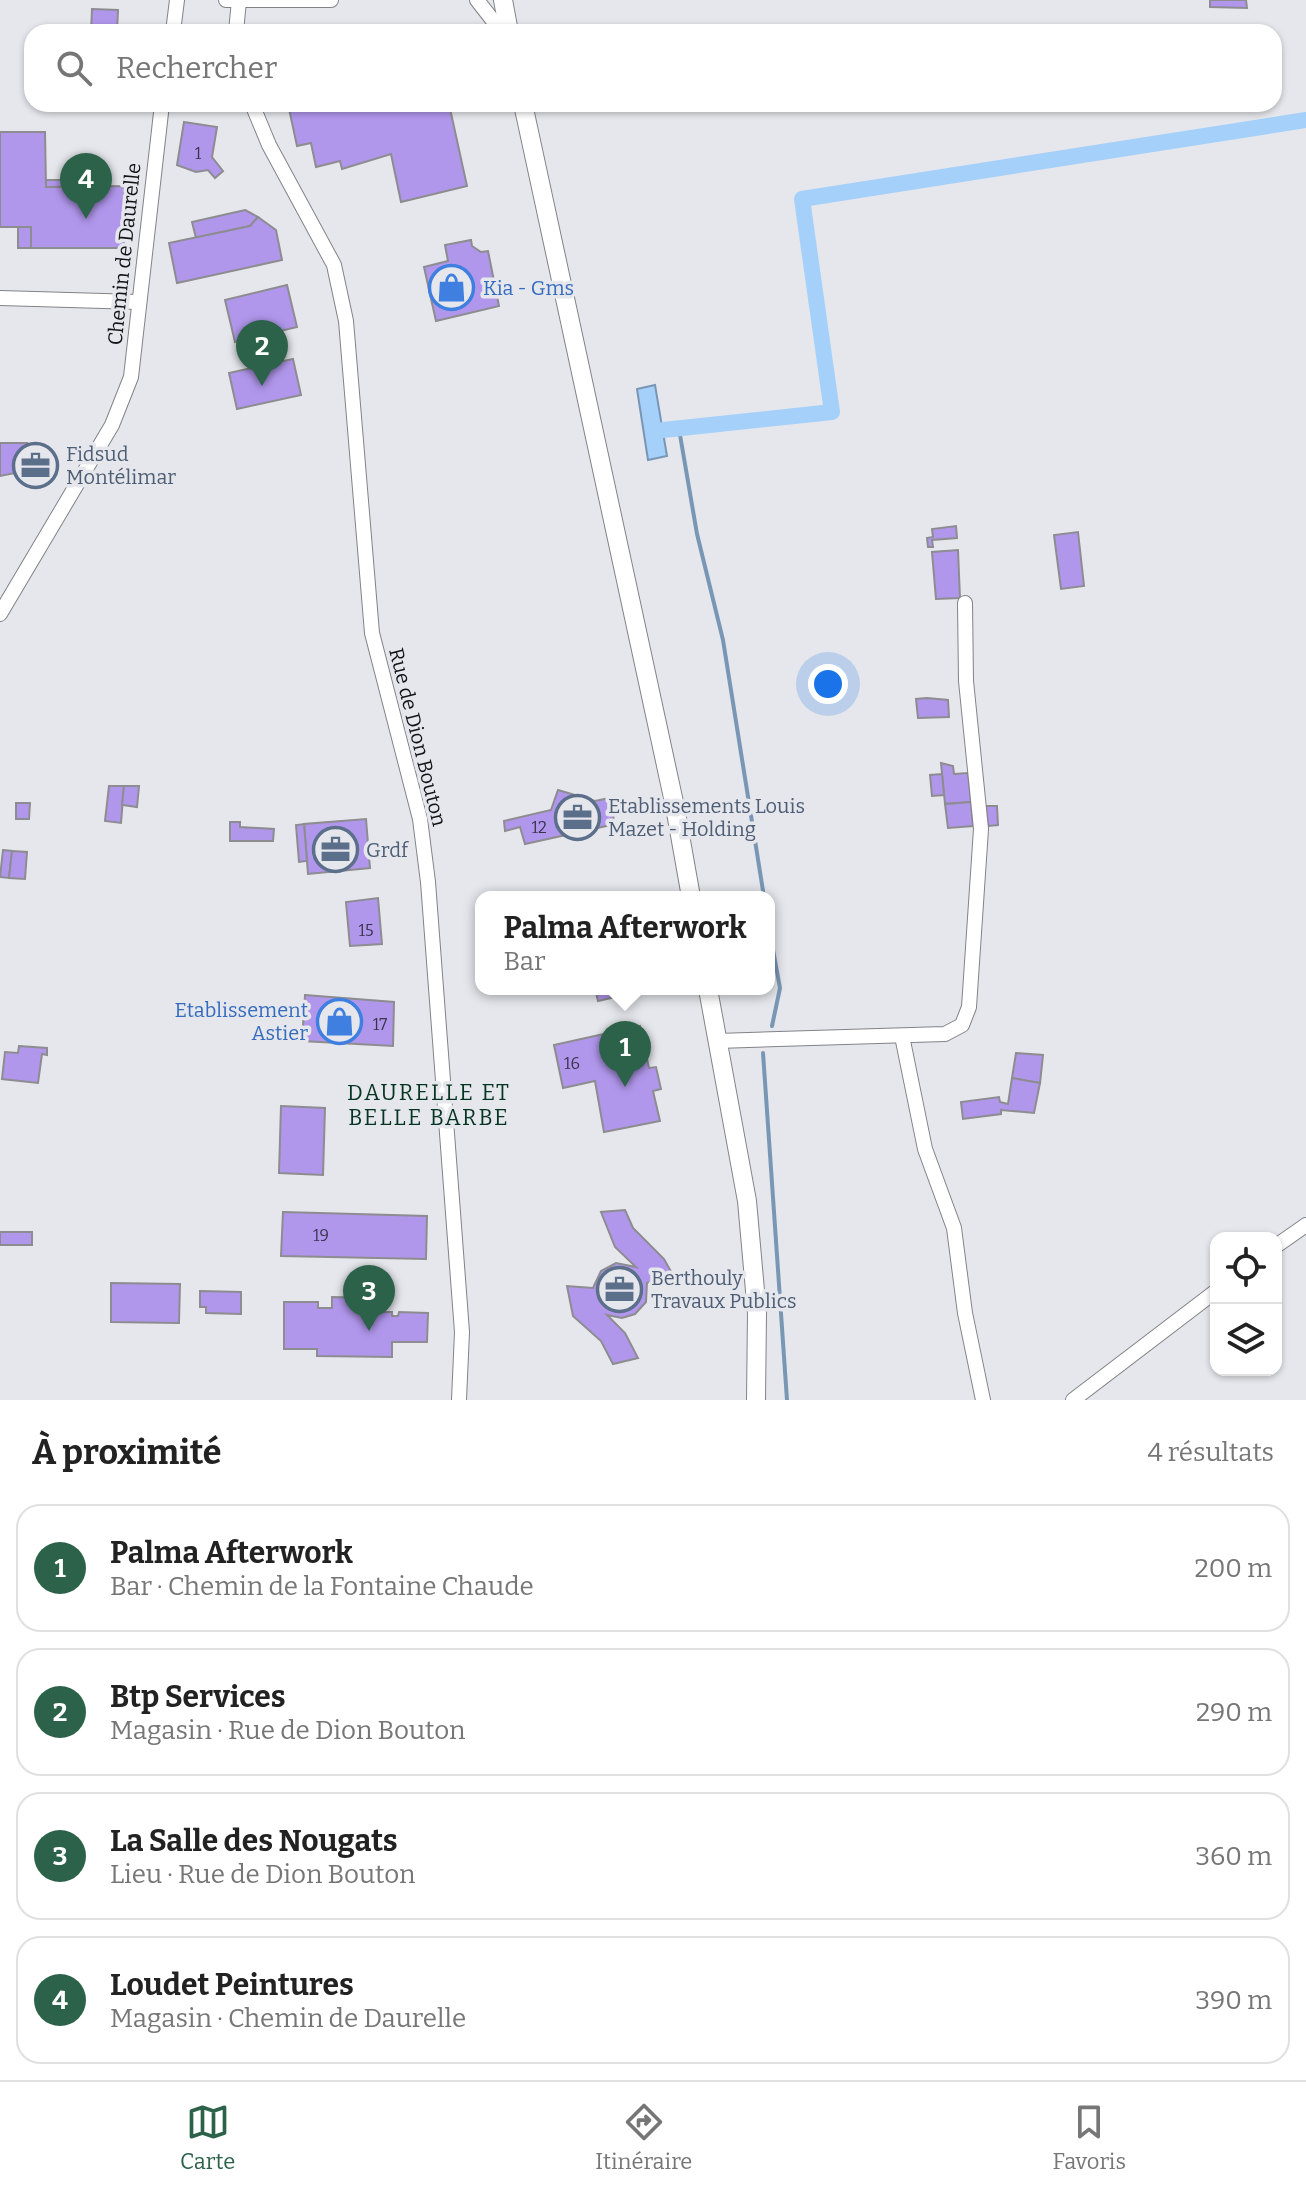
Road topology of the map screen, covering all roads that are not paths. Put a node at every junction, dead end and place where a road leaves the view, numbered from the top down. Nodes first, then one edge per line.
1 (177, 0) edge
2 (235, 0) edge
3 (331, 0) edge
4 (477, 0) edge
5 (503, 0) edge
6 (174, 24) edge
7 (236, 24) edge
8 (498, 24) edge
9 (508, 24) edge
10 (161, 112) edge
11 (255, 112) edge
12 (525, 112) edge
13 (0, 298) edge
14 (138, 302) junction
15 (965, 603) dead end
16 (0, 614) edge
17 (690, 891) edge
18 (709, 995) edge
19 (902, 1036) junction
20 (717, 1041) junction
21 (1306, 1225) edge
22 (1282, 1242) edge
23 (1210, 1296) edge
24 (459, 1400) edge
25 (756, 1400) edge
26 (983, 1400) edge
27 (1073, 1400) edge

1 - 6 street
2 - 3 street
2 - 7 street
4 - 8 street
5 - 9 main road
10 - 14 street, Chemin de Daurelle
11 - 24 street, Rue de Dion Bouton
12 - 17 main road
13 - 14 street
14 - 16 street, Chemin de Daurelle
15 - 19 street
18 - 20 main road
19 - 20 street
19 - 26 street
20 - 25 main road
21 - 22 street
23 - 27 street

